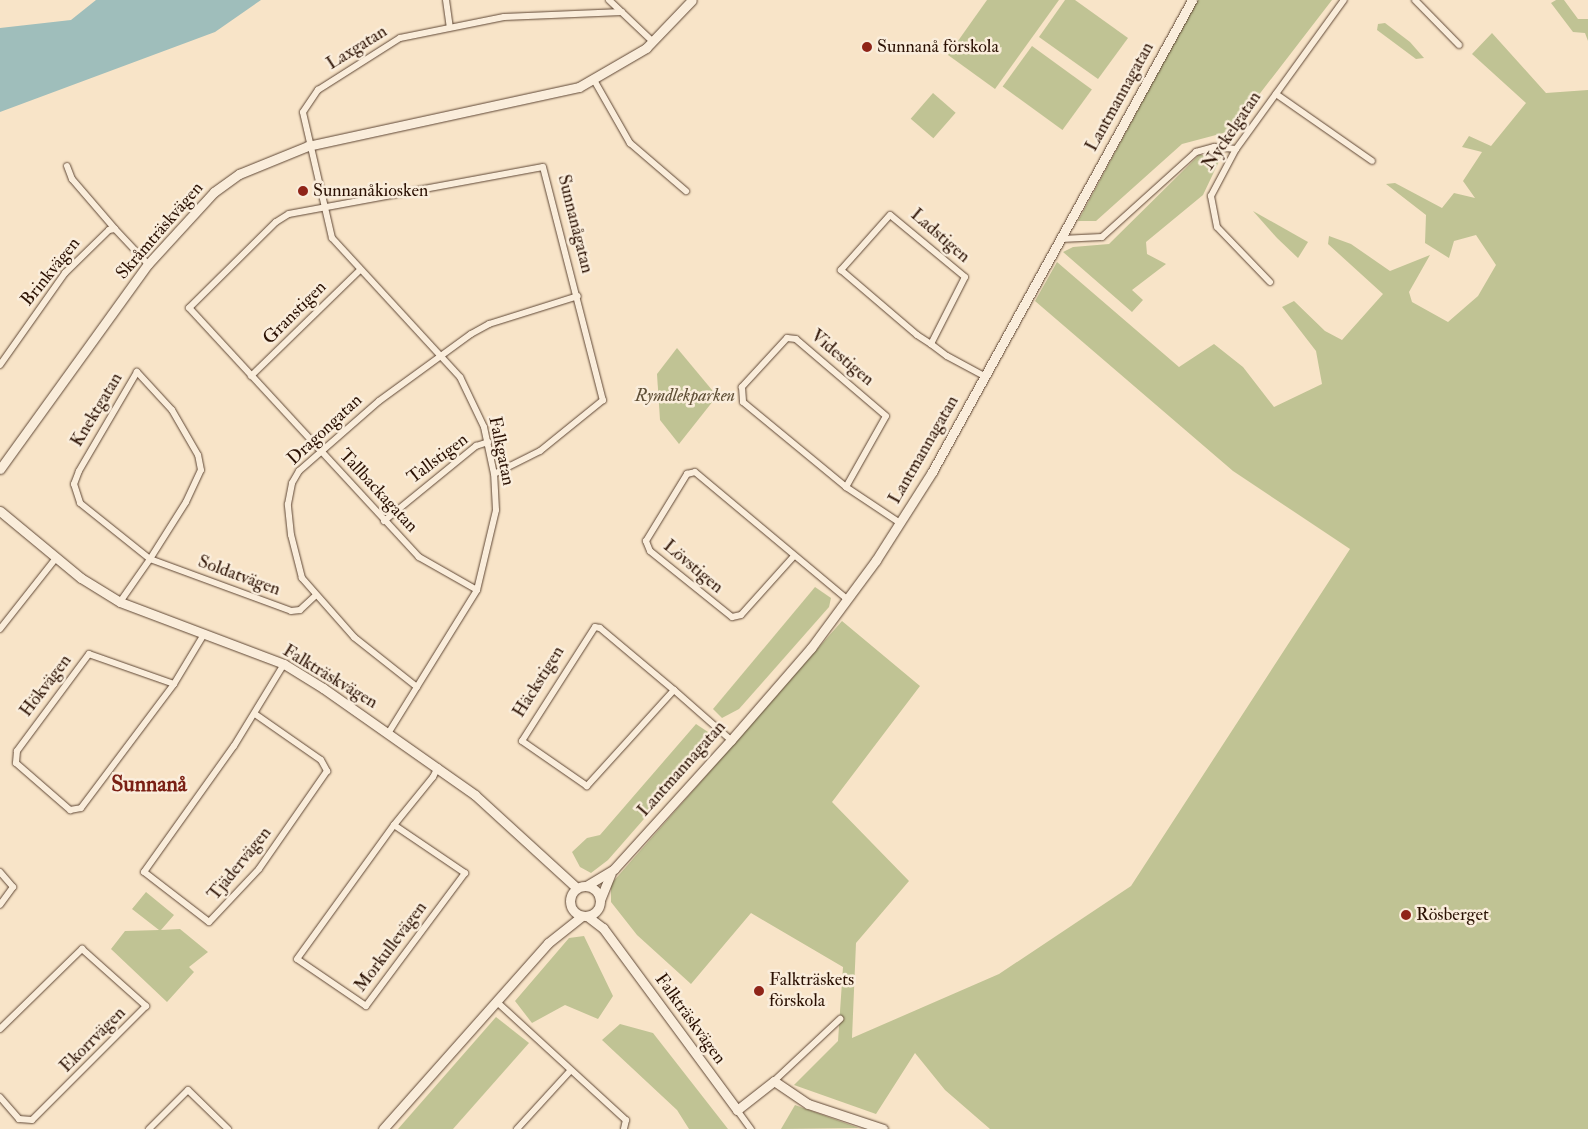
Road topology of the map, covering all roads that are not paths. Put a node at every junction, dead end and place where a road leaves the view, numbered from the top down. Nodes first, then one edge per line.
1 (446, 0) edge
2 (609, 0) edge
3 (692, 0) edge
4 (1192, 0) edge
5 (1344, 0) edge
6 (1414, 0) edge
7 (622, 12) junction
8 (450, 26) junction
9 (652, 42) junction
10 (1459, 45) dead end
11 (594, 80) junction
12 (1276, 94) junction
13 (308, 146) junction
14 (1236, 149) junction
15 (1372, 161) dead end
16 (67, 166) dead end
17 (686, 191) dead end
18 (321, 207) junction
19 (115, 229) junction
20 (1061, 239) junction
21 (148, 264) junction
22 (360, 270) junction
23 (1270, 282) dead end
24 (578, 296) junction
25 (189, 308) joint
26 (931, 344) junction
27 (444, 357) junction
28 (0, 365) edge
29 (251, 376) junction
30 (984, 376) junction
31 (488, 442) junction
32 (321, 451) junction
33 (0, 469) edge
34 (494, 474) junction
35 (846, 487) junction
36 (0, 511) edge
37 (384, 521) junction
38 (900, 523) junction
39 (794, 556) junction
40 (56, 558) junction
41 (150, 559) junction
42 (477, 590) junction
43 (315, 596) junction
44 (847, 599) junction
45 (120, 602) junction
46 (0, 629) edge
47 (202, 636) junction
48 (284, 664) junction
49 (174, 684) junction
50 (417, 687) junction
51 (674, 690) junction
52 (256, 714) junction
53 (389, 732) junction
54 (731, 740) junction
55 (438, 767) junction
56 (394, 825) junction
57 (614, 869) junction
58 (0, 872) edge
59 (576, 893) junction
60 (0, 905) edge
61 (598, 905) junction
62 (584, 916) junction
63 (603, 928) junction
64 (560, 931) junction
65 (497, 1002) junction
66 (840, 1019) dead end
67 (0, 1028) edge
68 (570, 1071) junction
69 (774, 1081) junction
70 (0, 1097) edge
71 (737, 1110) junction
72 (149, 1129) edge
73 (228, 1129) edge
74 (383, 1129) edge
75 (518, 1129) edge
76 (624, 1129) edge
77 (752, 1129) edge
78 (883, 1129) edge

1 - 8 street
2 - 7 street
3 - 9 street, Skråmträskvägen
4 - 20 street, Lantmannagatan
5 - 12 street, Nyckelgatan
6 - 10 street
7 - 8 street, Laxgatan
7 - 9 street
8 - 13 street, Laxgatan
9 - 11 street, Skråmträskvägen
11 - 13 street, Skråmträskvägen
11 - 17 street
12 - 14 street, Nyckelgatan
12 - 15 street, Nyckelgatan
13 - 18 street, Falkgatan
13 - 21 street, Skråmträskvägen
14 - 20 street
14 - 23 street, Nyckelgatan
16 - 19 street
18 - 22 street, Falkgatan
18 - 24 street, Sunnanågatan
18 - 25 street, Sunnanågatan
19 - 21 street
19 - 28 street, Brinkvägen
20 - 30 street, Lantmannagatan
21 - 33 street, Skråmträskvägen
22 - 27 street, Falkgatan
22 - 29 street, Granstigen
24 - 27 street, Dragongatan
24 - 34 street, Sunnanågatan
25 - 29 street, Tallbackagatan
26 - 26 street, Ladstigen
26 - 30 street, Ladstigen
27 - 31 street, Falkgatan
27 - 32 street, Dragongatan
29 - 32 street, Tallbackagatan
30 - 38 street, Lantmannagatan
31 - 34 street, Falkgatan
31 - 37 street, Tallstigen
32 - 37 street, Tallbackagatan
32 - 43 street, Dragongatan
34 - 42 street, Falkgatan
35 - 35 street, Videstigen
35 - 38 street, Videstigen
36 - 40 street, Falkträskvägen
37 - 42 street, Tallbackagatan
38 - 44 street, Lantmannagatan
39 - 39 street, Lövstigen
39 - 44 street, Lövstigen
40 - 45 street, Falkträskvägen
40 - 46 street
41 - 41 street, Knektgatan
41 - 43 street, Soldatvägen
41 - 45 street, Knektgatan
42 - 50 street, Falkgatan
43 - 50 street, Dragongatan
44 - 54 street, Lantmannagatan
45 - 47 street, Falkträskvägen
47 - 48 street, Falkträskvägen
47 - 49 street, Hökvägen
48 - 52 street, Tjädervägen
48 - 53 street, Falkträskvägen
49 - 49 street, Hökvägen
50 - 53 street, Falkgatan
51 - 51 street, Häckstigen
51 - 54 street, Häckstigen
52 - 52 street, Tjädervägen
53 - 55 street, Falkträskvägen
54 - 57 street, Lantmannagatan
55 - 56 street, Morkullevägen
55 - 59 street, Falkträskvägen
56 - 56 street, Morkullevägen
57 - 59 street, Lantmannagatan
57 - 61 street, Lantmannagatan
58 - 60 street
59 - 61 street
59 - 62 street
59 - 64 street
61 - 62 street
61 - 63 street
62 - 63 street
62 - 64 street
63 - 71 street, Falkträskvägen
64 - 65 street
65 - 68 street
65 - 74 street
66 - 69 street
67 - 70 street, Ekorrvägen
68 - 75 street
68 - 76 street
69 - 71 street
69 - 78 street
71 - 77 street, Falkträskvägen
72 - 73 street

